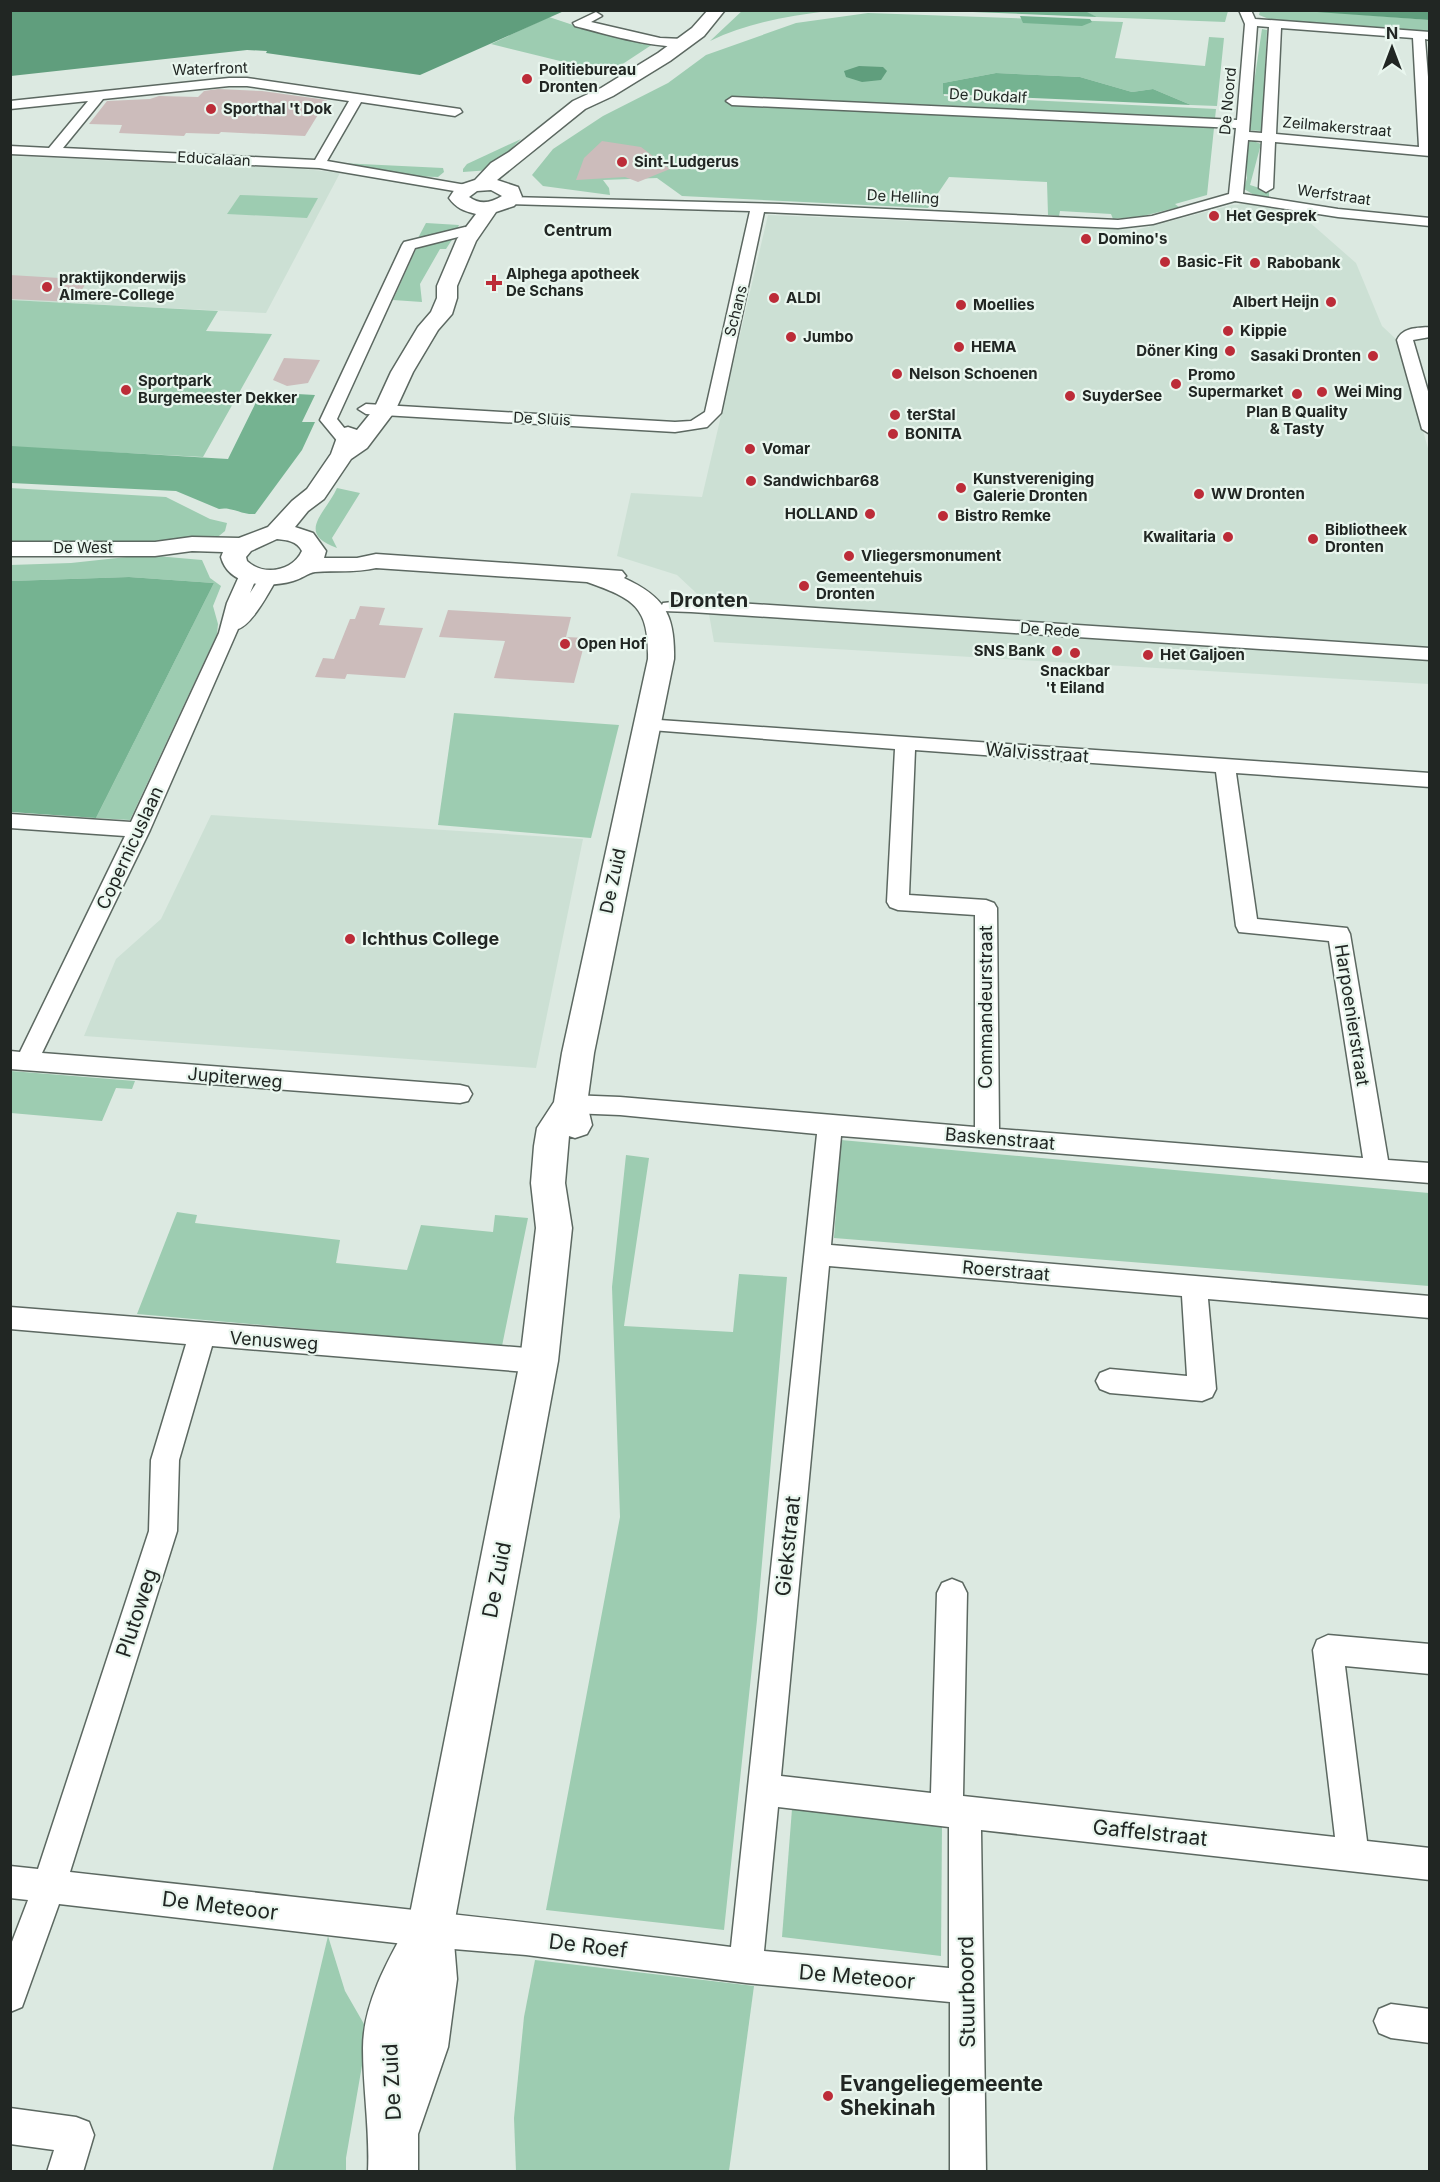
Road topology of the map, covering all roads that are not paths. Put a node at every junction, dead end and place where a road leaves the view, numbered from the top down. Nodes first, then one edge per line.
1 (717, 10) edge
2 (1247, 15) edge
3 (596, 16) dead end
4 (1275, 23) junction
5 (1424, 35) edge
6 (683, 43) junction
7 (100, 95) junction
8 (356, 99) junction
9 (732, 101) dead end
10 (10, 105) edge
11 (456, 112) dead end
12 (1242, 129) junction
13 (1270, 138) junction
14 (10, 150) edge
15 (53, 152) junction
16 (1428, 152) edge
17 (319, 164) junction
18 (1266, 188) dead end
19 (486, 195) junction
20 (1235, 197) junction
21 (758, 209) junction
22 (1430, 222) edge
23 (466, 235) junction
24 (1430, 332) edge
25 (375, 410) junction
26 (713, 413) joint
27 (1430, 429) edge
28 (344, 446) junction
29 (300, 546) junction
30 (10, 549) edge
31 (248, 564) junction
32 (592, 575) junction
33 (681, 607) junction
34 (1430, 654) edge
35 (661, 659) junction
36 (645, 725) junction
37 (906, 744) junction
38 (1225, 766) junction
39 (1430, 780) edge
40 (10, 821) edge
41 (139, 830) junction
42 (19, 1061) edge
43 (460, 1094) dead end
44 (570, 1104) junction
45 (830, 1125) junction
46 (987, 1138) junction
47 (1377, 1168) junction
48 (1430, 1173) edge
49 (817, 1254) junction
50 (1194, 1287) junction
51 (1430, 1307) edge
52 (10, 1318) edge
53 (202, 1335) junction
54 (538, 1361) junction
55 (1110, 1381) dead end
56 (952, 1593) dead end
57 (1430, 1659) edge
58 (764, 1790) junction
59 (956, 1811) junction
60 (1353, 1856) junction
61 (1430, 1864) edge
62 (10, 1882) edge
63 (49, 1887) junction
64 (430, 1930) junction
65 (746, 1966) junction
66 (967, 1987) junction
67 (10, 1995) edge
68 (1391, 2021) dead end
69 (1430, 2026) edge
70 (10, 2126) edge
71 (394, 2153) edge
72 (65, 2172) edge
73 (968, 2172) edge

1 - 6 street
2 - 4 street
2 - 12 street, De Noord
3 - 6 street
4 - 5 street
4 - 13 street
5 - 16 street
6 - 19 street
7 - 8 street, Waterfront
7 - 10 street, Waterfront
7 - 15 street
8 - 11 street, Waterfront
8 - 17 street
9 - 12 street, De Dukdalf
12 - 13 street, Zeilmakerstraat
12 - 20 street, De Noord
13 - 16 street, Zeilmakerstraat
13 - 18 street
14 - 15 street, Educalaan
15 - 17 street, Educalaan
17 - 19 street, Educalaan
19 - 21 street, De Helling
19 - 23 street
20 - 21 street, De Helling
20 - 22 street, Werfstraat
21 - 26 street, Schans
23 - 25 street
23 - 28 street
24 - 27 street
25 - 26 street, De Sluis
25 - 28 street
28 - 29 street
29 - 31 street
29 - 31 street
29 - 32 street, De Zuid
30 - 31 street, De West
31 - 41 street, Copernicuslaan
32 - 33 street, De Zuid
32 - 35 street, De Zuid
33 - 34 street, De Rede
33 - 35 street, De Zuid
35 - 36 street, De Zuid
36 - 37 street, Walvisstraat
36 - 44 street, De Zuid
37 - 38 street, Walvisstraat
37 - 46 street, Commandeurstraat
38 - 39 street, Walvisstraat
38 - 47 street, Harpoenierstraat
40 - 41 street
41 - 42 street, Copernicuslaan
42 - 43 street, Jupiterweg
44 - 45 street, Baskenstraat
44 - 54 street, De Zuid
45 - 46 street, Baskenstraat
45 - 49 street, Giekstraat
46 - 47 street, Baskenstraat
47 - 48 street, Baskenstraat
49 - 50 street, Roerstraat
49 - 58 street, Giekstraat
50 - 51 street, Roerstraat
50 - 55 street
52 - 53 street, Venusweg
53 - 54 street, Venusweg
53 - 63 street, Plutoweg
54 - 64 street, De Zuid
56 - 59 street
57 - 60 street
58 - 59 street, Gaffelstraat
58 - 65 street, Giekstraat
59 - 60 street, Gaffelstraat
59 - 66 street, Stuurboord
60 - 61 street, Gaffelstraat
62 - 63 street, De Meteoor
63 - 64 street, De Meteoor
63 - 67 street, Plutoweg
64 - 65 street, De Roef
64 - 71 street, De Zuid
65 - 66 street, De Meteoor
66 - 73 street, Stuurboord
68 - 69 street
70 - 72 street

